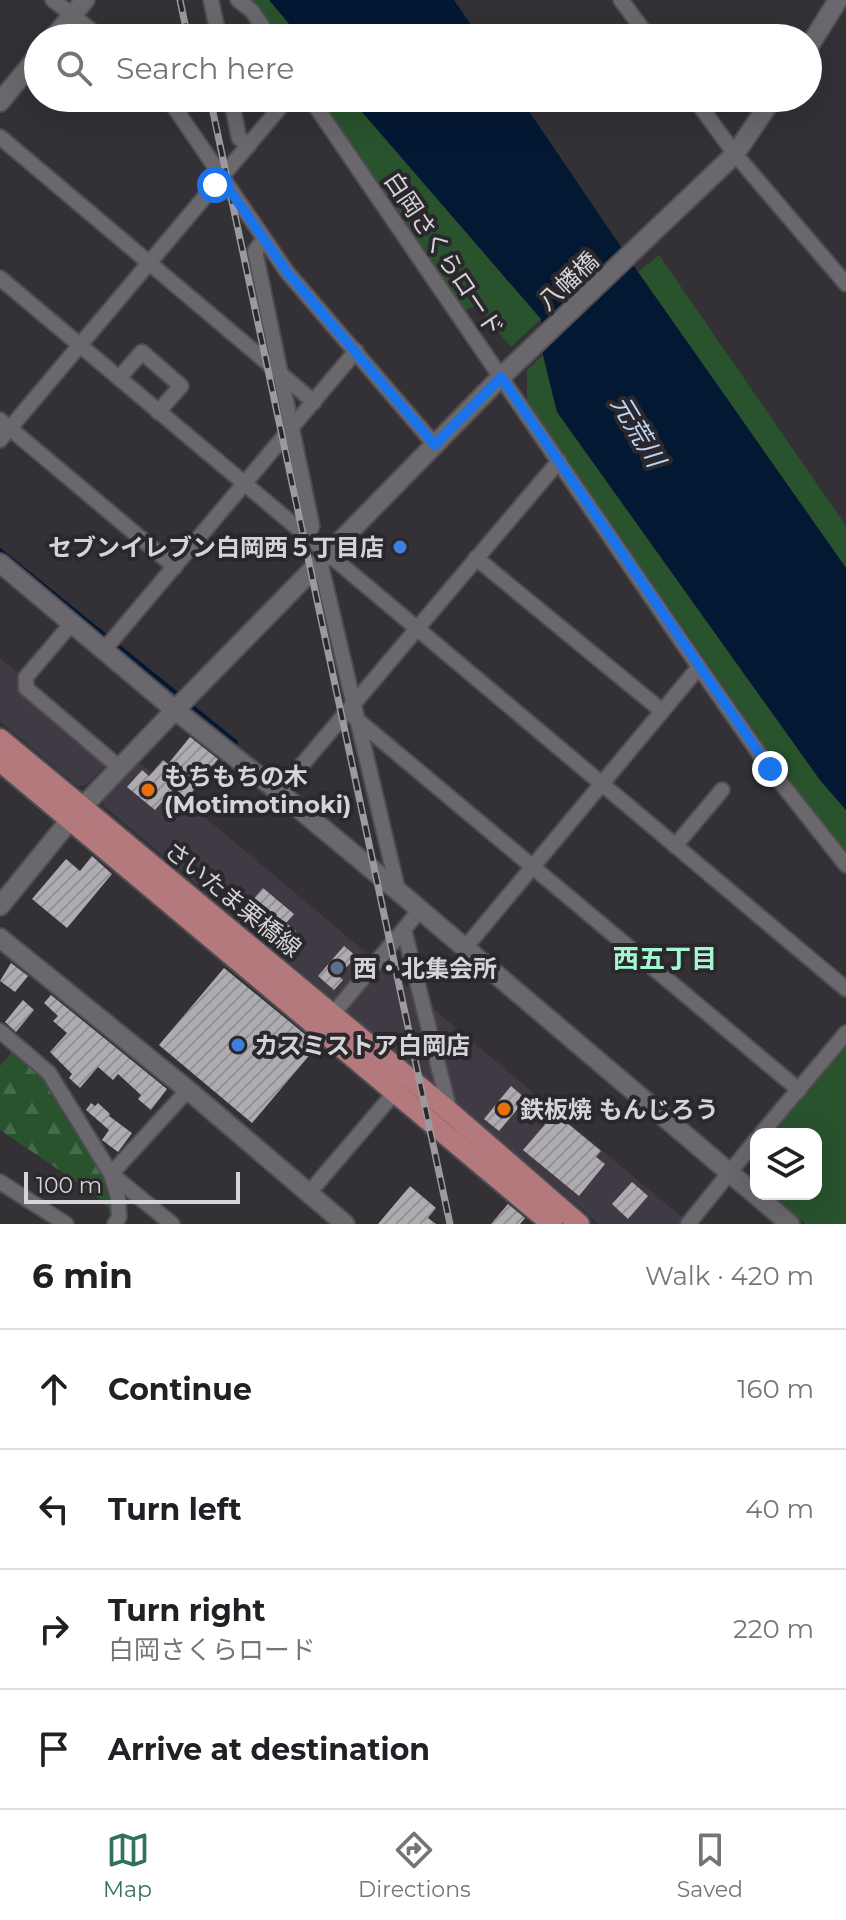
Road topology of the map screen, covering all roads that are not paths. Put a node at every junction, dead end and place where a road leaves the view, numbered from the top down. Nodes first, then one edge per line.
1 (53, 0) edge
2 (85, 0) edge
3 (211, 0) edge
4 (238, 0) edge
5 (621, 0) edge
6 (838, 0) edge
7 (73, 15) junction
8 (65, 24) edge
9 (84, 24) edge
10 (216, 24) edge
11 (261, 24) edge
12 (639, 24) edge
13 (822, 26) edge
14 (24, 73) edge
15 (0, 102) edge
16 (177, 112) edge
17 (234, 112) edge
18 (276, 112) edge
19 (320, 112) edge
20 (704, 112) edge
21 (764, 112) edge
22 (0, 137) edge
23 (249, 145) junction
24 (735, 154) junction
25 (221, 178) junction
26 (264, 239) junction
27 (149, 263) junction
28 (0, 278) edge
29 (846, 284) edge
30 (79, 345) junction
31 (356, 351) junction
32 (280, 373) junction
33 (501, 377) junction
34 (119, 378) junction
35 (314, 402) junction
36 (158, 412) junction
37 (292, 427) junction
38 (3, 429) edge
39 (435, 445) junction
40 (559, 461) junction
41 (244, 484) junction
42 (307, 536) junction
43 (476, 558) junction
44 (323, 560) junction
45 (0, 563) edge
46 (175, 567) junction
47 (72, 623) junction
48 (415, 629) junction
49 (104, 650) junction
50 (699, 667) junction
51 (352, 703) junction
52 (175, 710) junction
53 (662, 711) junction
54 (355, 718) junction
55 (0, 739) edge
56 (0, 761) edge
57 (120, 768) junction
58 (601, 785) junction
59 (722, 790) dead end
60 (279, 792) junction
61 (76, 814) junction
62 (675, 846) junction
63 (846, 865) edge
64 (531, 867) junction
65 (398, 891) junction
66 (0, 906) edge
67 (420, 910) junction
68 (404, 930) junction
69 (0, 938) edge
70 (465, 948) junction
71 (846, 989) edge
72 (333, 1014) junction
73 (0, 1031) edge
74 (846, 1033) edge
75 (188, 1090) junction
76 (799, 1090) junction
77 (396, 1091) junction
78 (450, 1112) junction
79 (766, 1128) edge
80 (750, 1147) edge
81 (728, 1173) junction
82 (111, 1174) junction
83 (0, 1182) edge
84 (308, 1194) junction
85 (66, 1224) edge
86 (115, 1224) edge
87 (172, 1224) edge
88 (345, 1224) edge
89 (552, 1224) edge
90 (579, 1224) edge
91 (688, 1224) edge
92 (790, 1224) edge

1 - 7 street
2 - 7 street
3 - 10 street
4 - 11 street
5 - 12 street
6 - 13 street
7 - 8 street
7 - 9 street
14 - 15 street
16 - 25 street
17 - 23 street
18 - 23 street
19 - 33 street, 白岡さくらロード
20 - 24 street
21 - 24 street, 八幡橋
22 - 27 street
23 - 25 street
24 - 29 street
24 - 33 street, 八幡橋
25 - 26 street
25 - 27 street
26 - 31 street
26 - 32 street
27 - 30 street
27 - 32 street
28 - 30 street
30 - 34 street
30 - 38 street
31 - 35 street
31 - 39 street
32 - 35 street
32 - 37 street
33 - 39 street, 八幡橋
33 - 40 street, 白岡さくらロード
34 - 36 street
34 - 36 street
35 - 37 street
36 - 41 street
37 - 41 street
37 - 42 street
38 - 46 street
39 - 44 street, 八幡橋
40 - 43 street
40 - 50 street, 白岡さくらロード
41 - 42 street
41 - 46 street
42 - 44 street
43 - 48 street
43 - 53 street
44 - 48 street
44 - 51 street
44 - 52 street, 八幡橋
45 - 47 street
46 - 49 street
47 - 49 street
47 - 57 street
48 - 51 street
48 - 58 street
49 - 52 street
50 - 53 street
50 - 63 street, 白岡さくらロード
51 - 54 street
51 - 60 street
52 - 57 street, 八幡橋
52 - 60 street
53 - 58 street
54 - 64 street
54 - 65 street
55 - 61 main road, さいたま栗橋線
56 - 61 main road, さいたま栗橋線
57 - 61 street, 八幡橋
58 - 62 street
58 - 64 street
59 - 62 street
60 - 65 street
61 - 66 street, 八幡橋
61 - 72 main road, さいたま栗橋線
61 - 77 main road, さいたま栗橋線
62 - 71 street
64 - 70 street
64 - 76 street
65 - 67 street
67 - 68 street
67 - 70 street
68 - 72 street
68 - 78 street
69 - 75 street
70 - 81 street
72 - 78 main road, さいたま栗橋線
73 - 82 street
74 - 76 street
75 - 82 street
75 - 84 street
76 - 79 street
77 - 84 street
77 - 89 main road, さいたま栗橋線
78 - 90 main road, さいたま栗橋線
80 - 81 street
81 - 91 street
81 - 92 street
82 - 86 street
82 - 87 street
83 - 85 street
84 - 88 street

